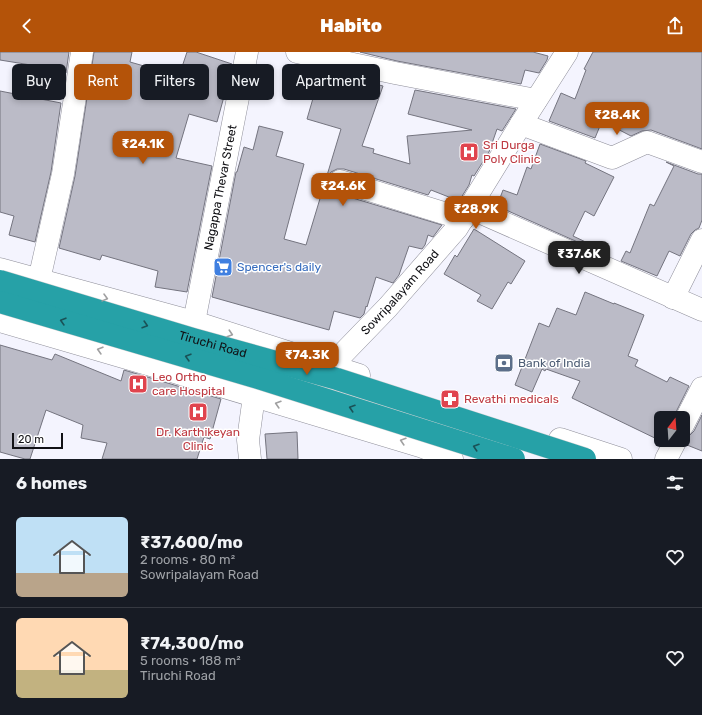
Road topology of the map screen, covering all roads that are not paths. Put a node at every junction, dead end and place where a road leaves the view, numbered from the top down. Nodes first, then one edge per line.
1 (82, 52) edge
2 (247, 52) edge
3 (298, 52) edge
4 (567, 52) edge
5 (536, 100) junction
6 (521, 124) junction
7 (702, 162) edge
8 (340, 181) dead end
9 (466, 213) junction
10 (702, 240) edge
11 (0, 269) edge
12 (39, 280) junction
13 (0, 281) edge
14 (673, 298) junction
15 (0, 302) edge
16 (702, 310) edge
17 (0, 321) edge
18 (194, 322) junction
19 (266, 345) junction
20 (331, 366) junction
21 (702, 388) edge
22 (254, 396) junction
23 (690, 411) edge
24 (672, 447) edge
25 (424, 453) edge
26 (250, 459) edge
27 (452, 459) edge
28 (514, 459) edge
29 (585, 459) edge
30 (621, 459) edge
31 (666, 459) edge

1 - 12 street
2 - 18 street, Nagappa Thevar Street
3 - 5 street
4 - 5 street, Sowripalayam Road
5 - 6 street, Sowripalayam Road
6 - 7 street
6 - 9 street, Sowripalayam Road
8 - 9 street
9 - 14 street
9 - 20 street, Sowripalayam Road
10 - 14 street
11 - 12 street
12 -> 18 street
13 -> 29 highway, Tiruchi Road, bridge
14 - 16 street
28 -> 15 highway, Tiruchi Road, bridge
22 -> 17 street
18 -> 19 street
19 - 20 street
19 - 22 street
20 - 30 street
21 - 23 street
25 -> 22 street
22 - 26 street
24 - 31 street
25 - 27 street

